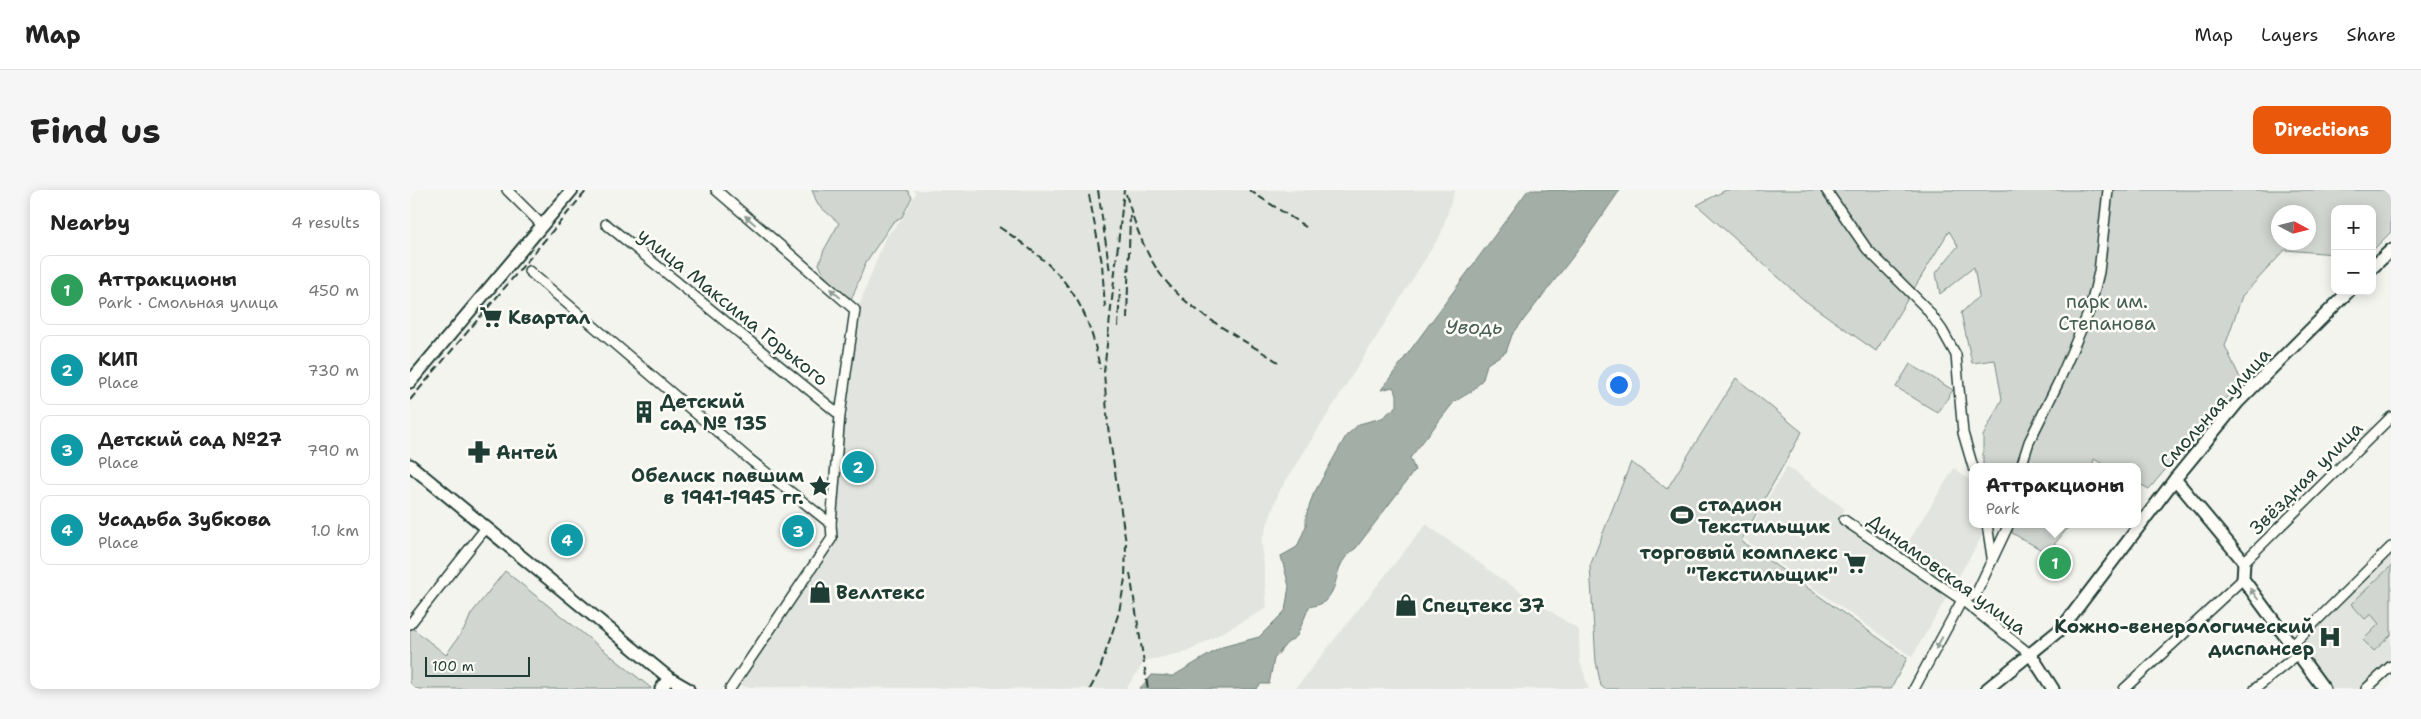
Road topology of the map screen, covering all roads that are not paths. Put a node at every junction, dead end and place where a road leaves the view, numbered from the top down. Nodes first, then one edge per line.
1 (508, 190) edge
2 (572, 190) edge
3 (716, 190) edge
4 (1826, 190) edge
5 (2108, 190) edge
6 (606, 224) dead end
7 (542, 225) junction
8 (2391, 250) edge
9 (2376, 264) edge
10 (530, 271) dead end
11 (2345, 295) edge
12 (410, 382) edge
13 (840, 415) junction
14 (2391, 417) edge
15 (1972, 463) edge
16 (2022, 463) edge
17 (410, 465) edge
18 (2174, 479) junction
19 (1844, 520) dead end
20 (2141, 523) edge
21 (831, 524) junction
22 (1988, 528) edge
23 (2007, 528) edge
24 (2137, 528) edge
25 (485, 529) junction
26 (2391, 547) edge
27 (1992, 557) junction
28 (2244, 562) junction
29 (2243, 579) junction
30 (1962, 600) junction
31 (410, 624) edge
32 (2295, 650) junction
33 (2031, 655) junction
34 (2391, 666) edge
35 (669, 678) junction
36 (661, 689) edge
37 (688, 689) edge
38 (730, 689) edge
39 (1914, 689) edge
40 (1987, 689) edge
41 (2053, 689) edge
42 (2124, 689) edge
43 (2255, 689) edge
44 (2324, 689) edge
45 (2366, 689) edge

1 - 7 street
2 - 7 main road
13 -> 3 street
4 - 15 street
5 - 16 street
6 - 13 street, улица Максима Горького
7 - 12 main road
8 - 9 main road
10 - 21 street
11 - 18 main road, Смольная улица
13 - 21 street
14 - 28 street, Звёздная улица
17 - 25 main road
18 - 20 main road, Смольная улица
18 - 28 main road
19 - 30 street, Динамовская улица
21 - 38 street
22 - 27 street
23 - 27 street
24 - 33 main road, Смольная улица
25 - 31 street
25 - 35 main road
26 - 32 street
27 - 30 street
28 - 29 main road
32 -> 29 main road
29 - 42 street
30 - 33 street, Динамовская улица
30 -> 39 street
32 - 43 street
32 - 44 main road
33 - 40 main road, Смольная улица
33 - 41 main road
34 - 45 street
35 - 36 main road
35 - 37 main road

